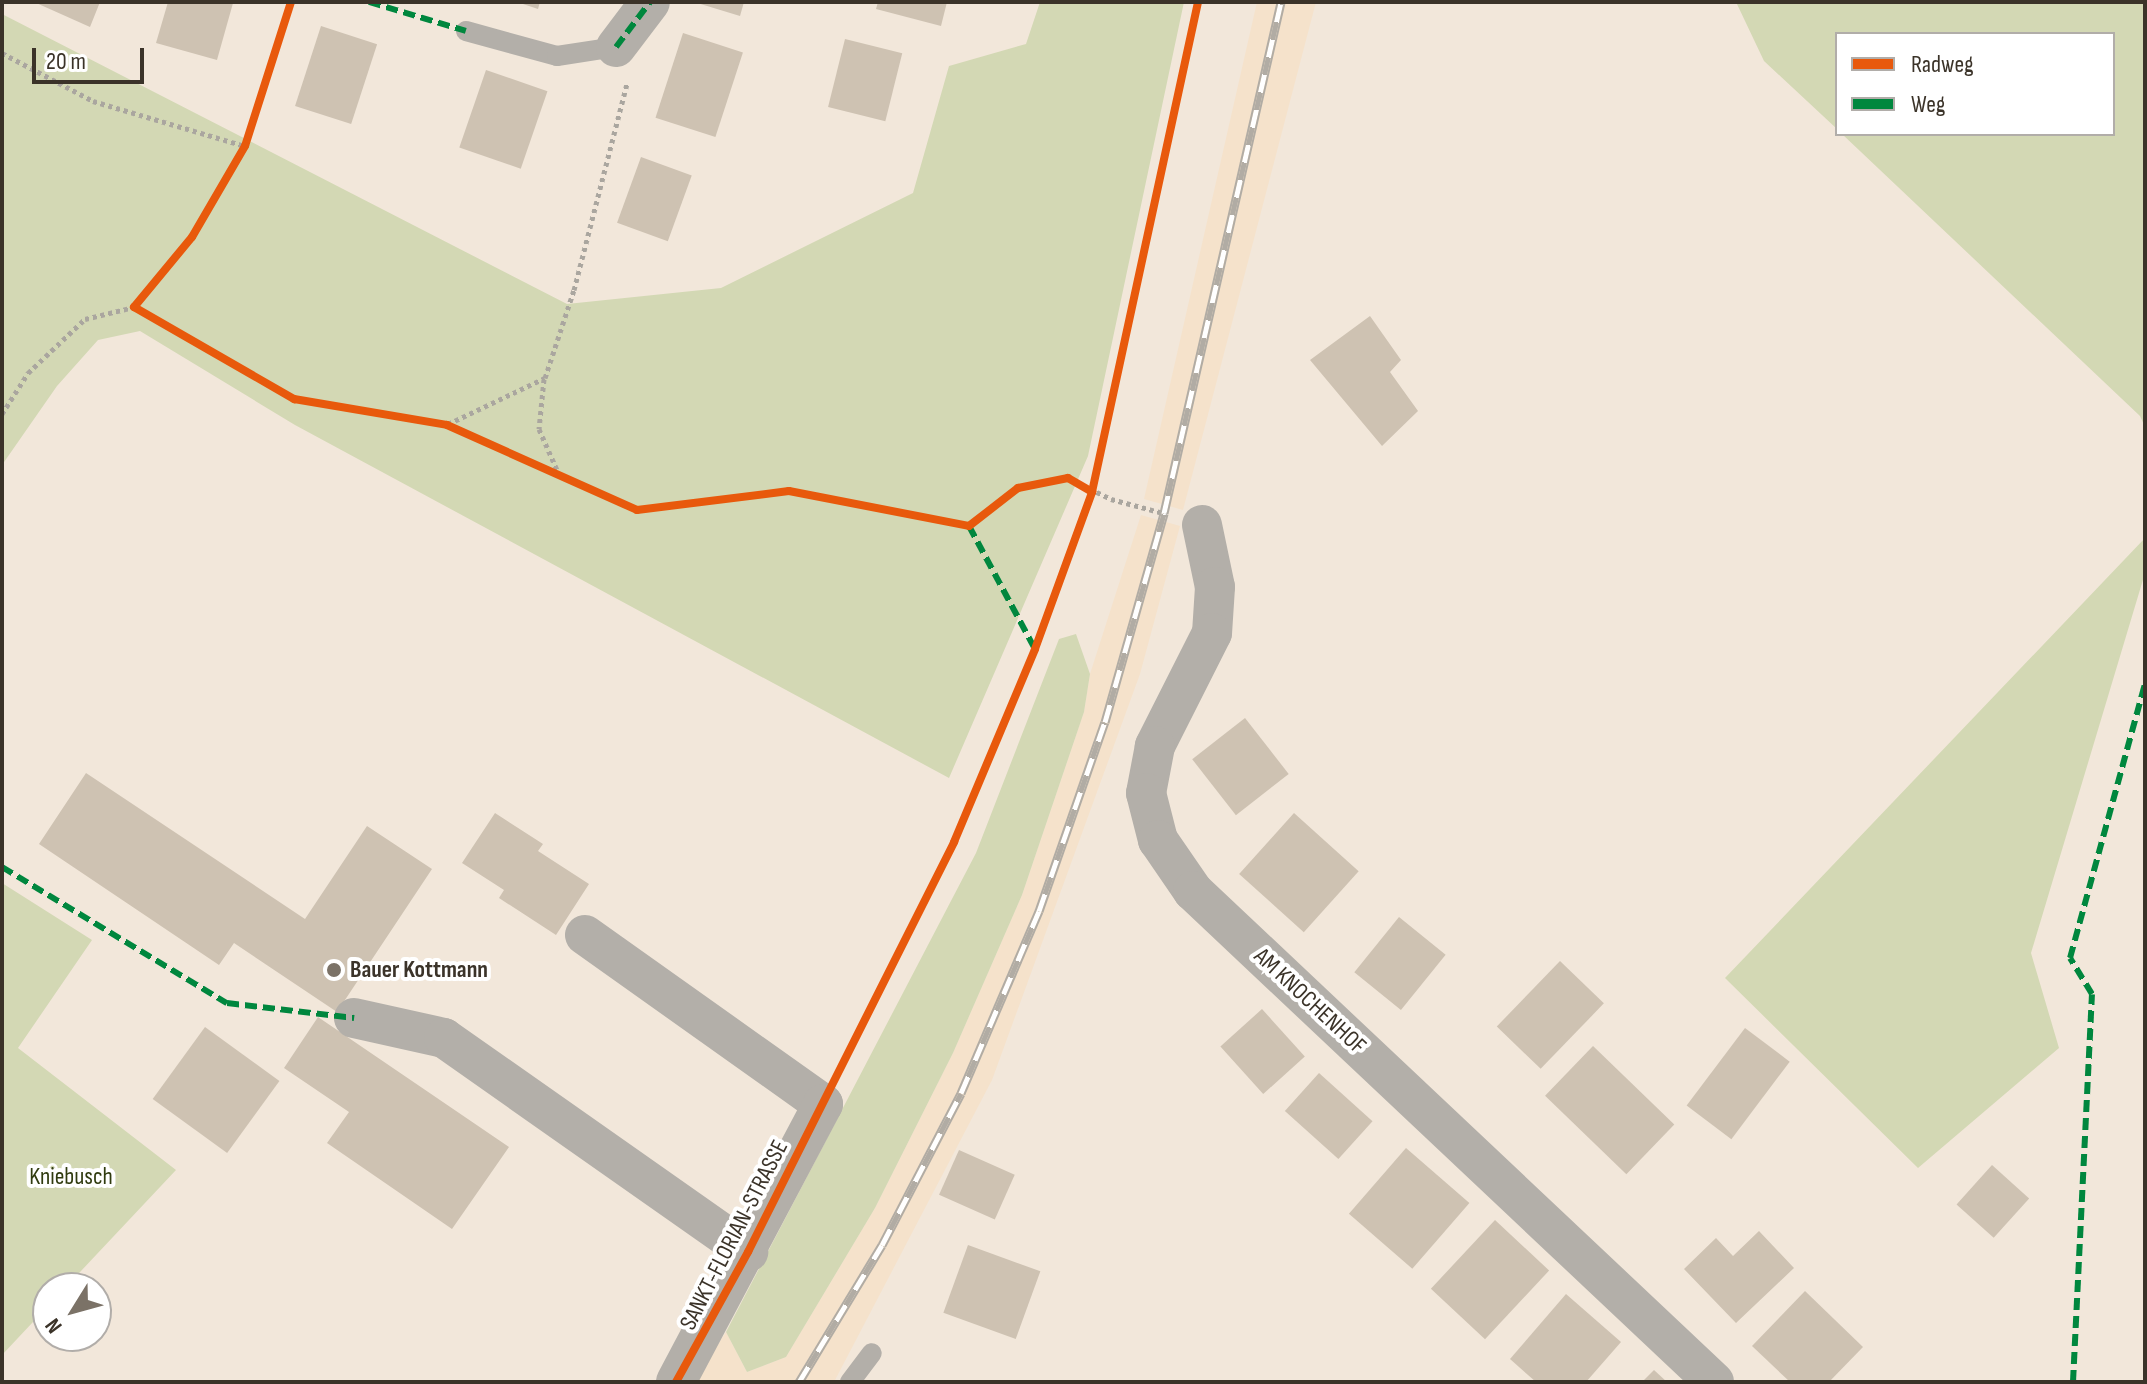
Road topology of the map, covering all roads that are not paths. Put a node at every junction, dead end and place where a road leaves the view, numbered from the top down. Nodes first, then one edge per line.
1 (650, 2) edge
2 (466, 31) dead end
3 (616, 47) joint
4 (1202, 525) road end
5 (585, 935) dead end
6 (354, 1018) dead end
7 (748, 1252) junction
8 (872, 1353) dead end
9 (676, 1382) edge
10 (850, 1382) edge
11 (1714, 1382) edge

1 - 3 street
2 - 3 lane
4 - 11 street, AM KNOCHENHOF
5 - 7 street, SANKT-FLORIAN-STRASSE
6 - 7 street
7 - 9 street, SANKT-FLORIAN-STRASSE
8 - 10 lane

